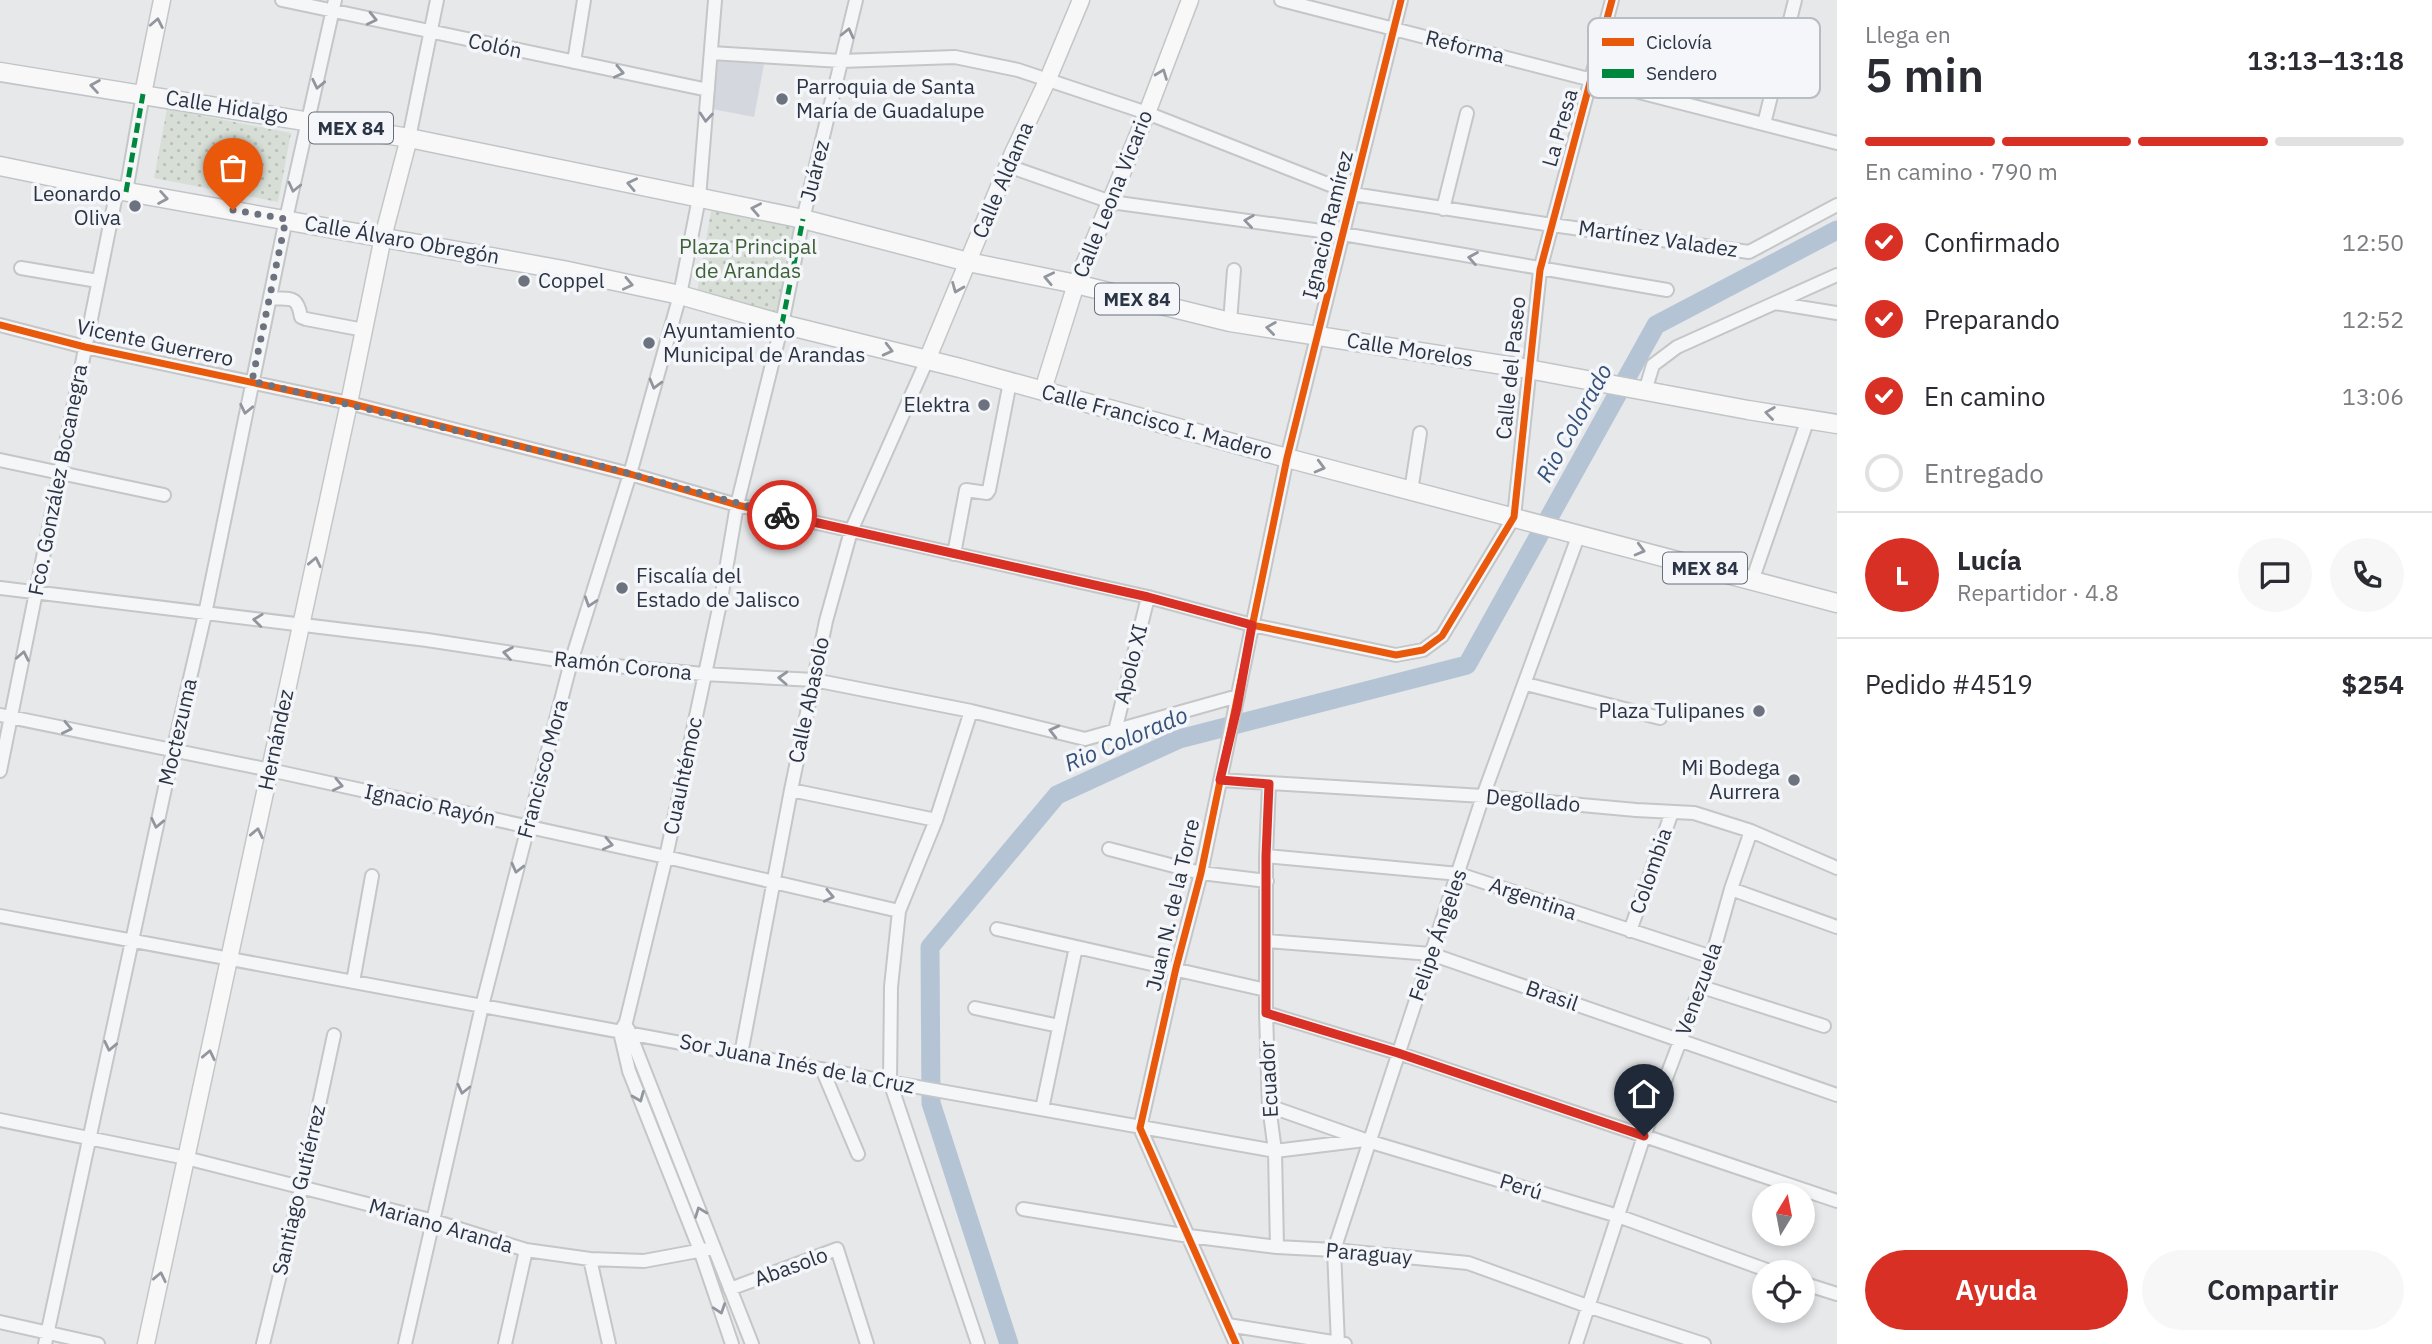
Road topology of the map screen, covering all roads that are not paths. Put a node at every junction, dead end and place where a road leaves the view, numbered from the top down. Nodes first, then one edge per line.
1 (162, 0) edge
2 (282, 0) edge
3 (437, 0) edge
4 (584, 0) edge
5 (715, 0) edge
6 (856, 0) edge
7 (1080, 0) edge
8 (1190, 0) edge
9 (1281, 0) edge
10 (1401, 0) edge
11 (1612, 0) edge
12 (1795, 0) edge
13 (334, 5) edge
14 (1608, 18) edge
15 (1790, 18) edge
16 (1394, 29) junction
17 (431, 33) junction
18 (711, 53) junction
19 (841, 61) junction
20 (574, 62) junction
21 (0, 72) edge
22 (1048, 79) junction
23 (1588, 79) edge
24 (708, 90) junction
25 (143, 94) junction
26 (1588, 94) edge
27 (1663, 98) edge
28 (1770, 98) edge
29 (1147, 113) junction
30 (1467, 113) dead end
31 (310, 121) junction
32 (1764, 124) junction
33 (410, 138) junction
34 (1837, 143) edge
35 (0, 166) edge
36 (1008, 166) junction
37 (121, 191) junction
38 (1353, 194) junction
39 (699, 198) junction
40 (1111, 202) junction
41 (1837, 205) edge
42 (1443, 209) junction
43 (286, 219) junction
44 (803, 219) junction
45 (1552, 225) junction
46 (1343, 234) junction
47 (383, 237) junction
48 (968, 262) junction
49 (21, 268) dead end
50 (1234, 270) dead end
51 (1540, 270) junction
52 (1837, 275) edge
53 (98, 281) junction
54 (1076, 284) junction
55 (1667, 290) dead end
56 (680, 295) junction
57 (270, 298) junction
58 (1775, 303) junction
59 (1837, 313) edge
60 (1230, 322) junction
61 (782, 324) junction
62 (0, 325) edge
63 (364, 330) junction
64 (1319, 334) junction
65 (85, 347) junction
66 (928, 360) junction
67 (1528, 369) junction
68 (252, 381) junction
69 (1010, 382) junction
70 (1637, 389) junction
71 (1044, 390) junction
72 (349, 404) junction
73 (1808, 419) junction
74 (1837, 424) edge
75 (1420, 433) dead end
76 (1287, 458) junction
77 (0, 460) edge
78 (60, 473) junction
79 (630, 474) junction
80 (1411, 491) junction
81 (164, 495) dead end
82 (737, 505) junction
83 (1514, 517) junction
84 (851, 531) junction
85 (1577, 533) junction
86 (954, 554) junction
87 (1752, 581) junction
88 (0, 588) edge
89 (36, 594) junction
90 (1148, 597) junction
91 (1837, 603) edge
92 (205, 614) junction
93 (301, 625) junction
94 (1252, 625) junction
95 (571, 662) junction
96 (704, 674) junction
97 (814, 680) junction
98 (1526, 684) junction
99 (1237, 702) junction
100 (971, 711) junction
101 (5, 716) edge
102 (1660, 718) dead end
103 (1115, 731) junction
104 (173, 751) junction
105 (270, 770) junction
106 (0, 771) edge
107 (1220, 780) junction
108 (1269, 784) junction
109 (791, 790) junction
110 (1483, 796) junction
111 (1672, 812) junction
112 (936, 821) junction
113 (527, 827) junction
114 (1751, 831) junction
115 (1109, 849) dead end
116 (1266, 856) junction
117 (666, 857) junction
118 (1837, 868) edge
119 (1201, 873) junction
120 (1459, 874) junction
121 (372, 876) dead end
122 (1267, 881) junction
123 (774, 884) junction
124 (1731, 889) junction
125 (899, 911) junction
126 (0, 916) edge
127 (1837, 928) edge
128 (997, 929) dead end
129 (1630, 931) junction
130 (132, 940) junction
131 (1267, 941) junction
132 (1076, 947) junction
133 (1431, 954) junction
134 (1712, 957) junction
135 (229, 958) junction
136 (1176, 968) junction
137 (353, 982) junction
138 (1702, 987) junction
139 (1266, 990) junction
140 (482, 1006) junction
141 (975, 1008) dead end
142 (1266, 1013) junction
143 (1059, 1026) junction
144 (1824, 1026) dead end
145 (625, 1029) junction
146 (334, 1035) dead end
147 (1680, 1040) junction
148 (1398, 1053) junction
149 (741, 1054) junction
150 (822, 1069) junction
151 (893, 1082) junction
152 (1833, 1094) edge
153 (1269, 1106) junction
154 (1042, 1109) junction
155 (0, 1120) edge
156 (1140, 1128) junction
157 (1644, 1136) junction
158 (90, 1138) junction
159 (1368, 1141) junction
160 (1275, 1151) junction
161 (858, 1154) dead end
162 (186, 1158) junction
163 (301, 1189) junction
164 (1837, 1200) edge
165 (1023, 1209) dead end
166 (1618, 1216) junction
167 (434, 1221) junction
168 (1189, 1236) junction
169 (1277, 1247) junction
170 (714, 1248) junction
171 (526, 1250) junction
172 (700, 1250) junction
173 (1334, 1250) junction
174 (590, 1259) junction
175 (1752, 1265) edge
176 (1815, 1287) edge
177 (730, 1289) junction
178 (1837, 1294) edge
179 (1587, 1306) junction
180 (0, 1322) edge
181 (1228, 1325) junction
182 (46, 1338) edge
183 (1340, 1343) edge
184 (97, 1344) edge
185 (146, 1344) edge
186 (263, 1344) edge
187 (405, 1344) edge
188 (505, 1344) edge
189 (609, 1344) edge
190 (732, 1344) edge
191 (752, 1344) edge
192 (867, 1344) edge
193 (978, 1344) edge
194 (1236, 1344) edge
195 (1576, 1344) edge
196 (1704, 1344) edge

25 -> 1 street
2 - 13 street, Colón
3 - 17 street
4 - 20 street
5 - 18 street, Francisco Mora
19 -> 6 street, Juárez
7 - 22 street, Calle Aldama
29 -> 8 street, Calle Leona Vicario
9 - 16 street, Reforma
10 - 16 street, Ignacio Ramírez
11 - 14 street, La Presa
12 - 15 street
13 -> 17 street, Colón
13 -> 31 street, Moctezuma
16 - 23 street, Reforma
16 - 38 street, Ignacio Ramírez
17 - 20 street, Colón
17 - 33 street
18 - 19 street, Martínez Valadez
18 - 24 street, Francisco Mora
19 - 22 street, Martínez Valadez
19 - 44 street, Juárez
20 -> 24 street, Colón
25 -> 21 main road, Calle Hidalgo / MEX 84
22 - 29 street, Martínez Valadez
22 - 36 street, Calle Aldama
24 -> 39 street, Francisco Mora
25 - 31 main road, Calle Hidalgo / MEX 84
25 - 37 street, Fco. González Bocanegra
26 - 45 street, La Presa
27 - 32 street, Reforma
28 - 32 street
29 - 38 street, Martínez Valadez
29 - 40 street, Calle Leona Vicario
30 - 42 street
31 - 33 main road, Calle Hidalgo / MEX 84
31 -> 43 street, Moctezuma
32 - 34 street, Reforma
39 -> 33 main road, Calle Hidalgo / MEX 84
33 - 47 street, Hernández
35 - 37 main road, Calle Álvaro Obregón / MEX 84
36 - 40 street
36 - 48 street, Calle Aldama
37 -> 43 main road, Calle Álvaro Obregón / MEX 84
37 - 53 street, Fco. González Bocanegra
38 - 42 street, Martínez Valadez
38 - 46 street, Ignacio Ramírez
44 -> 39 main road, Calle Morelos / MEX 84
39 - 56 street, Francisco Mora
46 -> 40 street
40 - 54 street, Calle Leona Vicario
41 - 45 street, Martínez Valadez
42 - 45 street, Martínez Valadez
43 - 47 main road, Calle Álvaro Obregón / MEX 84
43 - 57 street, Moctezuma
44 - 48 main road, Calle Morelos / MEX 84
44 - 61 street, Juárez
45 - 51 street, Calle del Paseo
51 -> 46 street
46 - 64 street, Ignacio Ramírez
47 -> 56 main road, Calle Álvaro Obregón / MEX 84
47 - 63 street, Hernández
54 -> 48 main road, Calle Morelos / MEX 84
48 -> 66 street, Calle Aldama
49 - 53 street
50 - 60 street
51 - 55 street
51 - 67 street, Calle del Paseo
52 - 58 street
53 - 65 street, Fco. González Bocanegra
54 - 60 main road, Calle Morelos / MEX 84
54 - 71 street, Calle Leona Vicario
56 - 61 main road, Calle Francisco I. Madero / MEX 84
56 -> 79 street, Francisco Mora
57 - 63 street
57 - 68 street, Moctezuma
58 - 59 street
58 - 70 street
64 -> 60 main road, Calle Morelos / MEX 84
61 -> 66 main road, Calle Francisco I. Madero / MEX 84
61 - 82 street, Cuauhtémoc
62 - 65 street, Vicente Guerrero
63 - 72 street, Hernández
64 - 67 main road, Calle Morelos / MEX 84
64 - 76 street, Ignacio Ramírez
65 - 68 street, Vicente Guerrero
65 - 78 street, Fco. González Bocanegra
66 - 69 main road, Calle Francisco I. Madero / MEX 84
66 - 84 street, Calle Abasolo
67 - 70 main road, Calle Morelos / MEX 84
67 - 83 street, Calle del Paseo
68 - 72 street, Vicente Guerrero
68 -> 92 street, Moctezuma
69 - 71 main road, Calle Francisco I. Madero / MEX 84
69 - 86 street
73 -> 70 main road, Calle Morelos / MEX 84
71 - 76 main road, Calle Francisco I. Madero / MEX 84
72 - 79 street, Vicente Guerrero
93 -> 72 street, Hernández
73 - 74 main road, Calle Morelos / MEX 84
73 - 87 street
75 - 80 street
76 -> 80 main road, Calle Francisco I. Madero / MEX 84
76 - 94 street, Juan N. de la Torre
77 - 78 street
78 - 81 street
78 - 89 street, Fco. González Bocanegra
79 - 82 street, Vicente Guerrero
79 -> 95 street, Francisco Mora
80 - 83 main road, Calle Francisco I. Madero / MEX 84
82 - 84 street, Vicente Guerrero
82 - 96 street, Cuauhtémoc
83 - 85 main road, Calle Francisco I. Madero / MEX 84
83 - 94 street, Vicente Guerrero
84 - 86 street, Vicente Guerrero
84 - 97 street, Calle Abasolo
85 -> 87 main road, Calle Francisco I. Madero / MEX 84
85 - 98 street, Felipe Ángeles
86 - 90 street, Vicente Guerrero
87 - 91 main road, Calle Francisco I. Madero / MEX 84
88 - 89 street, Ramón Corona
89 - 92 street, Ramón Corona
101 -> 89 street, Fco. González Bocanegra
90 - 94 street, Vicente Guerrero
90 - 103 street, Apolo XI
93 -> 92 street, Ramón Corona
92 - 104 street, Moctezuma
95 -> 93 street, Ramón Corona
93 - 105 street, Hernández
94 - 99 street, Juan N. de la Torre
95 - 96 street, Ramón Corona
95 - 113 street, Francisco Mora
97 -> 96 street, Ramón Corona
96 - 117 street, Cuauhtémoc
97 - 100 street, Ramón Corona
97 - 109 street, Calle Abasolo
98 - 102 street
98 - 110 street, Felipe Ángeles
99 - 103 street, Ramón Corona
99 - 107 street, Juan N. de la Torre
103 -> 100 street, Ramón Corona
100 - 112 street
101 -> 104 street, Ignacio Rayón
101 - 106 street, Fco. González Bocanegra
104 - 105 street, Ignacio Rayón
104 -> 130 street, Moctezuma
105 -> 113 street, Ignacio Rayón
135 -> 105 street, Hernández
107 - 108 street, Degollado
107 - 119 street, Juan N. de la Torre
108 - 110 street, Degollado
108 - 116 street, Ecuador
109 - 112 street
109 - 123 street, Calle Abasolo
110 - 111 street, Degollado
110 - 120 street, Felipe Ángeles
111 - 114 street, Degollado
111 - 129 street, Colombia
112 - 125 street
113 -> 117 street, Ignacio Rayón
113 -> 140 street, Francisco Mora
114 - 118 street, Degollado
114 - 124 street, Venezuela
115 - 119 street
116 - 120 street, Argentina
116 - 122 street, Ecuador
117 - 123 street, Ignacio Rayón
117 - 145 street, Cuauhtémoc
119 - 122 street
119 - 136 street, Juan N. de la Torre
120 - 129 street, Argentina
120 - 133 street, Felipe Ángeles
121 - 137 street
122 - 131 street, Ecuador
123 -> 125 street, Ignacio Rayón
123 - 149 street, Calle Abasolo
124 - 127 street
124 - 134 street, Venezuela
125 - 151 street
126 - 130 street, Sor Juana Inés de la Cruz
128 - 132 street
129 - 134 street, Argentina
130 - 135 street, Sor Juana Inés de la Cruz
130 -> 158 street, Moctezuma
131 - 133 street, Brasil
131 - 139 street, Ecuador
132 - 136 street
132 - 143 street
133 - 147 street, Brasil
133 - 148 street, Felipe Ángeles
134 - 138 street, Venezuela
135 - 137 street, Sor Juana Inés de la Cruz
162 -> 135 street, Hernández
136 - 139 street
136 - 156 street, Juan N. de la Torre
137 - 140 street, Sor Juana Inés de la Cruz
138 - 144 street
138 - 147 street, Venezuela
139 - 142 street, Ecuador
140 - 145 street, Sor Juana Inés de la Cruz
140 -> 167 street, Francisco Mora
141 - 143 street
142 - 148 street
142 - 153 street, Ecuador
143 - 154 street
145 - 149 street, Sor Juana Inés de la Cruz
170 -> 145 street
145 -> 172 street, Cuauhtémoc
146 - 163 street, Santiago Gutiérrez
147 - 152 street, Brasil
147 - 157 street, Venezuela
148 - 157 street
148 - 159 street, Felipe Ángeles
149 - 150 street, Sor Juana Inés de la Cruz
150 - 151 street, Sor Juana Inés de la Cruz
150 - 161 street
151 - 154 street, Sor Juana Inés de la Cruz
151 - 193 street
153 - 159 street, Perú
153 - 160 street, Ecuador
154 - 156 street, Sor Juana Inés de la Cruz
155 - 158 street, Mariano Aranda
156 - 160 street, Sor Juana Inés de la Cruz
156 - 168 street
157 - 164 street
157 - 166 street, Venezuela
158 - 162 street, Mariano Aranda
158 - 182 street, Moctezuma
159 - 160 street, Sor Juana Inés de la Cruz
159 - 166 street, Perú
159 - 173 street, Felipe Ángeles
160 - 169 street, Ecuador
162 - 163 street, Mariano Aranda
185 -> 162 street, Hernández
163 - 167 street, Mariano Aranda
163 - 186 street, Santiago Gutiérrez
165 - 168 street, Paraguay
166 - 175 street, Perú
166 - 179 street, Venezuela
167 - 171 street, Mariano Aranda
167 - 187 street, Francisco Mora
168 - 169 street, Paraguay
168 - 181 street
169 - 173 street, Paraguay
170 - 172 street, Mariano Aranda
170 - 177 street
171 - 174 street, Mariano Aranda
171 - 188 street
172 - 174 street, Mariano Aranda
172 -> 190 street, Cuauhtémoc
173 - 179 street, Paraguay
173 - 183 street, Felipe Ángeles
174 - 189 street
176 - 178 street
177 - 191 street
177 - 192 street, Abasolo
179 - 195 street, Venezuela
179 - 196 street, Paraguay
180 - 182 street
181 - 183 street
181 - 194 street
182 - 184 street

